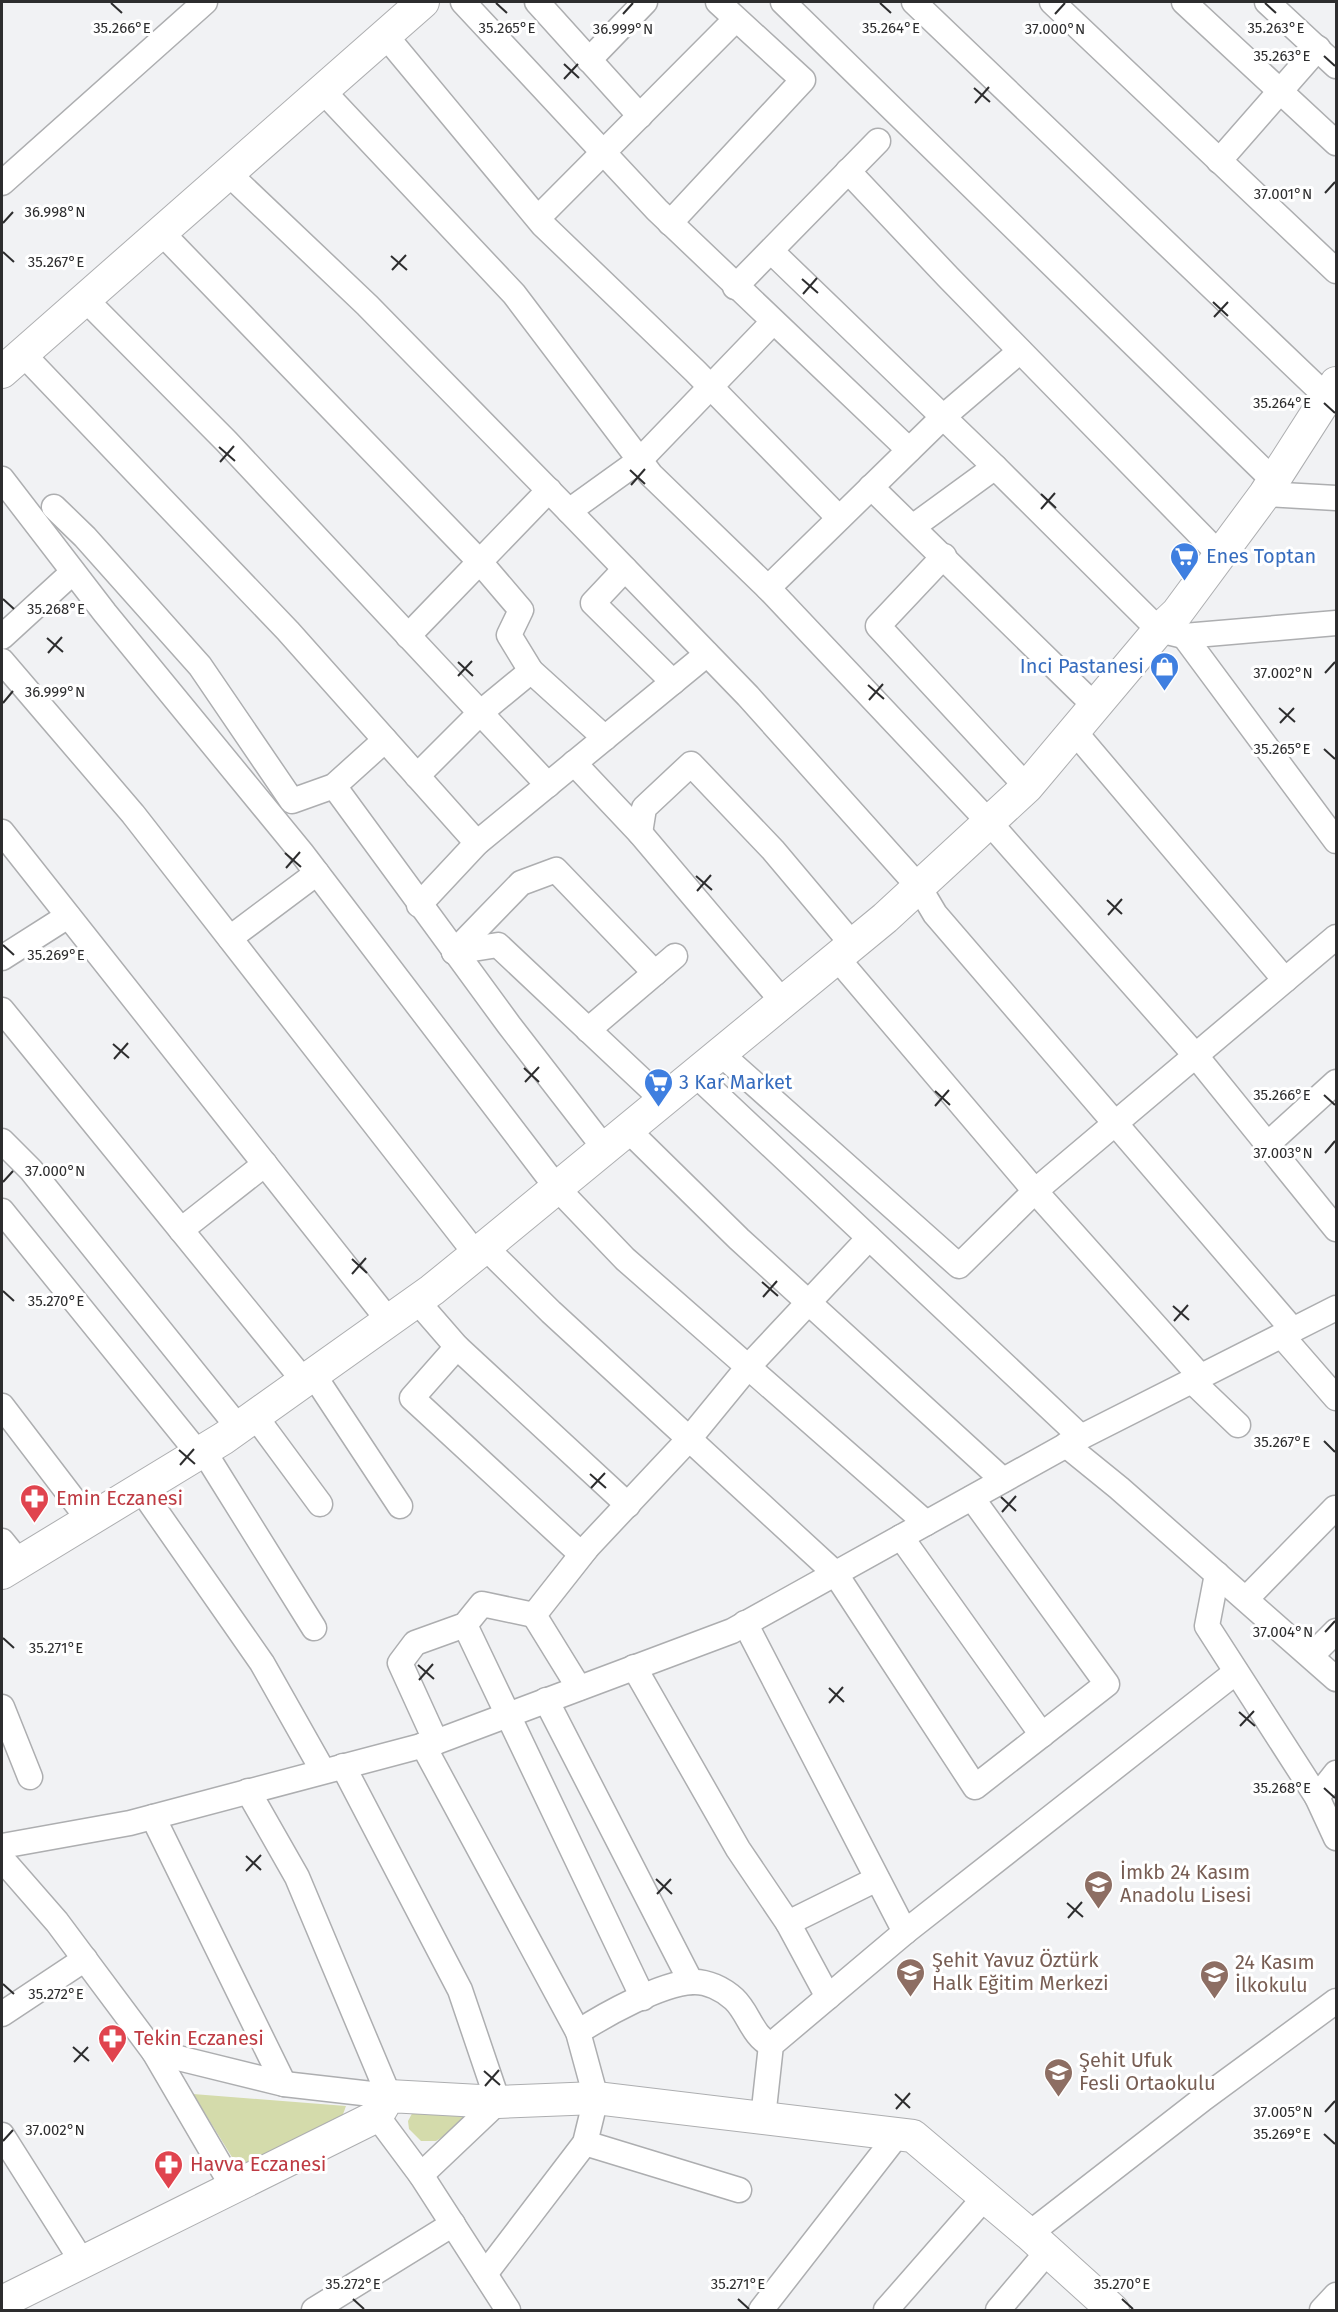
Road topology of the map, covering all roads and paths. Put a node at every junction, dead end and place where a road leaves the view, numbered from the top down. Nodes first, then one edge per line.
1 (205, 2) edge
2 (397, 2) edge
3 (423, 2) edge
4 (463, 2) edge
5 (537, 2) edge
6 (645, 2) edge
7 (717, 2) edge
8 (783, 2) edge
9 (914, 2) edge
10 (1052, 2) edge
11 (1184, 2) edge
12 (1267, 2) edge
13 (735, 20) junction
14 (385, 35) junction
15 (1318, 48) junction
16 (589, 60) junction
17 (1336, 66) edge
18 (322, 90) junction
19 (1279, 91) junction
20 (640, 116) junction
21 (878, 141) dead end
22 (1336, 143) edge
23 (603, 153) junction
24 (1219, 161) junction
25 (848, 171) junction
26 (228, 173) junction
27 (2, 183) edge
28 (538, 218) junction
29 (670, 223) junction
30 (161, 232) junction
31 (771, 251) junction
32 (1336, 271) edge
33 (735, 287) junction
34 (85, 299) junction
35 (773, 321) junction
36 (1020, 351) junction
37 (8, 358) edge
38 (710, 387) junction
39 (1332, 390) edge
40 (943, 417) junction
41 (909, 450) junction
42 (640, 459) junction
43 (995, 466) junction
44 (2, 479) edge
45 (872, 487) junction
46 (1269, 487) junction
47 (549, 490) junction
48 (1336, 498) edge
49 (54, 507) dead end
50 (569, 511) junction
51 (839, 518) junction
52 (914, 526) junction
53 (1220, 555) junction
54 (944, 556) junction
55 (480, 562) junction
56 (625, 569) junction
57 (73, 572) junction
58 (768, 588) junction
59 (1336, 623) edge
60 (1171, 633) junction
61 (408, 636) junction
62 (2, 637) edge
63 (707, 654) junction
64 (2, 661) edge
65 (531, 670) junction
66 (673, 682) junction
67 (1095, 706) junction
68 (480, 713) junction
69 (1074, 731) junction
70 (605, 738) junction
71 (385, 740) junction
72 (574, 763) junction
73 (417, 776) junction
74 (548, 785) junction
75 (334, 786) junction
76 (1026, 787) junction
77 (989, 822) junction
78 (2, 832) edge
79 (640, 833) junction
80 (1336, 841) edge
81 (477, 843) junction
82 (317, 873) junction
83 (918, 887) junction
84 (419, 905) junction
85 (68, 916) junction
86 (1336, 937) edge
87 (230, 938) junction
88 (845, 951) junction
89 (454, 952) junction
90 (675, 956) dead end
91 (2, 957) edge
92 (655, 973) junction
93 (1285, 980) junction
94 (783, 1002) junction
95 (2, 1010) edge
96 (588, 1030) junction
97 (721, 1054) junction
98 (1196, 1056) junction
99 (696, 1075) junction
100 (1336, 1082) edge
101 (664, 1101) junction
102 (1116, 1122) junction
103 (616, 1140) junction
104 (2, 1141) edge
105 (1269, 1143) junction
106 (265, 1164) junction
107 (557, 1188) junction
108 (1035, 1191) junction
109 (2, 1211) edge
110 (1336, 1228) edge
111 (181, 1230) junction
112 (869, 1238) junction
113 (481, 1251) junction
114 (417, 1301) junction
115 (808, 1302) junction
116 (1336, 1308) edge
117 (389, 1321) junction
118 (1287, 1333) junction
119 (457, 1347) junction
120 (748, 1367) junction
121 (309, 1377) junction
122 (1196, 1379) junction
123 (1336, 1398) edge
124 (2, 1406) edge
125 (247, 1421) junction
126 (1238, 1425) dead end
127 (689, 1439) junction
128 (1073, 1441) junction
129 (201, 1451) junction
130 (1003, 1480) junction
131 (140, 1488) junction
132 (972, 1498) junction
133 (320, 1504) dead end
134 (628, 1504) junction
135 (400, 1506) dead end
136 (1335, 1508) dead end
137 (89, 1520) junction
138 (926, 1523) junction
139 (901, 1537) junction
140 (586, 1549) junction
141 (7, 1559) edge
142 (835, 1573) junction
143 (1217, 1574) junction
144 (1246, 1599) junction
145 (534, 1615) junction
146 (745, 1623) junction
147 (465, 1625) junction
148 (314, 1628) dead end
149 (1336, 1631) edge
150 (1311, 1656) junction
151 (634, 1667) junction
152 (1236, 1672) junction
153 (1336, 1679) edge
154 (579, 1688) junction
155 (546, 1700) junction
156 (2, 1707) edge
157 (508, 1714) junction
158 (1042, 1735) junction
159 (429, 1743) junction
160 (333, 1769) junction
161 (1336, 1773) edge
162 (30, 1777) dead end
163 (248, 1791) junction
164 (1317, 1797) junction
165 (153, 1817) junction
166 (1336, 1838) edge
167 (2, 1846) edge
168 (2, 1859) edge
169 (877, 1879) junction
170 (788, 1923) junction
171 (904, 1932) junction
172 (85, 1959) junction
173 (691, 1982) junction
174 (828, 1997) junction
175 (643, 1998) junction
176 (1336, 2001) edge
177 (2, 2014) edge
178 (578, 2032) junction
179 (771, 2045) junction
180 (154, 2052) junction
181 (284, 2084) junction
182 (596, 2098) junction
183 (498, 2102) junction
184 (383, 2106) junction
185 (763, 2118) junction
186 (898, 2134) junction
187 (2, 2135) edge
188 (585, 2143) junction
189 (421, 2175) junction
190 (234, 2189) junction
191 (739, 2190) dead end
192 (986, 2197) junction
193 (453, 2224) junction
194 (1039, 2243) junction
195 (83, 2263) junction
196 (484, 2274) junction
197 (1336, 2295) edge
198 (2, 2302) edge
199 (314, 2310) edge
200 (508, 2310) edge
201 (761, 2310) edge
202 (886, 2310) edge
203 (998, 2310) edge
204 (1110, 2310) edge
205 (1322, 2310) edge

1 - 27 street
2 - 37 main road
3 - 14 main road
4 - 23 street
5 - 16 street
6 - 16 street
7 - 13 street
8 - 46 street
9 - 39 street
10 - 24 street
11 - 19 street
12 - 15 street
13 - 20 street
13 - 29 street
14 - 18 main road
14 - 28 street
15 - 17 street
15 - 19 street
16 - 20 street
18 - 26 main road
18 - 42 street
19 - 22 street
19 - 24 street
20 - 23 street
21 - 25 street
23 - 28 street
23 - 29 street
24 - 32 street
25 - 31 street
25 - 36 street
26 - 30 main road
26 - 47 street
28 - 38 street
29 - 33 street
30 - 34 main road
30 - 55 street
31 - 33 street
31 - 40 street
33 - 35 street
34 - 37 main road
34 - 61 street
35 - 38 street
35 - 41 street
36 - 40 street
36 - 53 street
37 - 71 street
38 - 42 street
38 - 51 street
39 - 46 main road
40 - 41 street
40 - 43 street
41 - 45 street
42 - 50 street
42 - 58 street
43 - 52 street
43 - 60 street
44 - 57 street
45 - 51 street
45 - 52 street
46 - 48 street
46 - 53 main road
47 - 50 street
47 - 55 street
49 - 75 street
50 - 56 street
51 - 58 street
52 - 54 street
53 - 60 main road
54 - 67 street
54 - 76 street
55 - 61 street
55 - 65 street
56 - 63 street
56 - 66 street
57 - 62 street
57 - 82 street
58 - 77 street
59 - 60 street
60 - 67 main road
60 - 80 street
61 - 68 street
63 - 66 street
63 - 83 street
64 - 87 street
65 - 68 street
65 - 70 street
66 - 70 street
67 - 69 main road
68 - 73 street
68 - 74 street
69 - 76 main road
69 - 93 street
70 - 72 street
71 - 73 street
71 - 75 street
72 - 74 street
72 - 79 street
73 - 81 street
74 - 81 street
75 - 84 street
76 - 77 main road
77 - 83 main road
77 - 98 street
78 - 85 street
79 - 88 street
79 - 94 street
81 - 84 street
82 - 87 street
82 - 107 street
83 - 88 main road
83 - 102 street
84 - 89 street
85 - 91 street
85 - 106 street
86 - 93 street
87 - 113 street
88 - 94 main road
88 - 108 street
89 - 92 street
89 - 96 street
89 - 103 street
90 - 92 street
92 - 96 street
93 - 98 street
94 - 97 main road
95 - 111 street
96 - 101 street
97 - 99 main road
97 - 108 street
98 - 102 street
98 - 105 street
99 - 101 main road
99 - 112 street
100 - 105 street
101 - 103 main road
102 - 108 street
102 - 118 street
103 - 107 main road
103 - 115 street
104 - 125 street
105 - 110 street
106 - 111 street
106 - 117 street
107 - 113 main road
107 - 120 street
108 - 122 street
109 - 129 street
111 - 121 street
112 - 115 street
112 - 128 street
113 - 114 main road
113 - 127 street
114 - 117 main road
114 - 119 street
115 - 120 street
115 - 130 street
116 - 118 street
117 - 121 main road
118 - 122 street
118 - 123 street
119 - 134 street
119 - 140 street
120 - 127 street
120 - 138 street
121 - 125 main road
121 - 135 street
122 - 126 street
122 - 128 street
124 - 137 street
125 - 129 main road
125 - 133 street
127 - 134 street
127 - 142 street
128 - 130 street
128 - 143 street
129 - 131 main road
129 - 148 street
130 - 132 street
131 - 137 main road
131 - 160 street
132 - 138 street
132 - 158 street
134 - 140 street
136 - 144 street
137 - 141 main road
138 - 139 street
139 - 142 street
139 - 158 street
140 - 145 street
142 - 146 street
142 - 158 street
143 - 144 street
143 - 152 street
144 - 150 street
145 - 147 street
145 - 154 street
146 - 151 street
146 - 169 street
147 - 157 street
147 - 159 street
149 - 150 street
150 - 153 street
151 - 154 street
151 - 170 street
152 - 164 street
152 - 171 street
154 - 155 street
155 - 157 street
155 - 173 street
156 - 162 street
157 - 159 street
157 - 175 street
159 - 160 street
159 - 178 street
160 - 163 street
160 - 183 street
161 - 164 street
163 - 165 street
163 - 184 street
164 - 166 street
165 - 167 street
165 - 181 street
168 - 172 street
169 - 170 street
169 - 171 street
170 - 174 street
171 - 174 street
172 - 177 street
172 - 180 street
173 - 175 street
173 - 179 street
174 - 179 street
175 - 178 street
176 - 194 street
178 - 182 street
179 - 185 street
180 - 181 street
180 - 190 street
181 - 184 street
182 - 183 main road
182 - 185 main road
182 - 188 street
183 - 184 main road
183 - 189 street
184 - 189 street
184 - 190 main road
185 - 186 main road
186 - 192 main road
186 - 201 street
187 - 195 street
188 - 191 street
188 - 196 street
189 - 193 street
190 - 195 main road
192 - 194 main road
192 - 202 street
193 - 196 street
193 - 199 street
194 - 203 street
194 - 204 main road
195 - 198 main road
196 - 200 street
197 - 205 street

